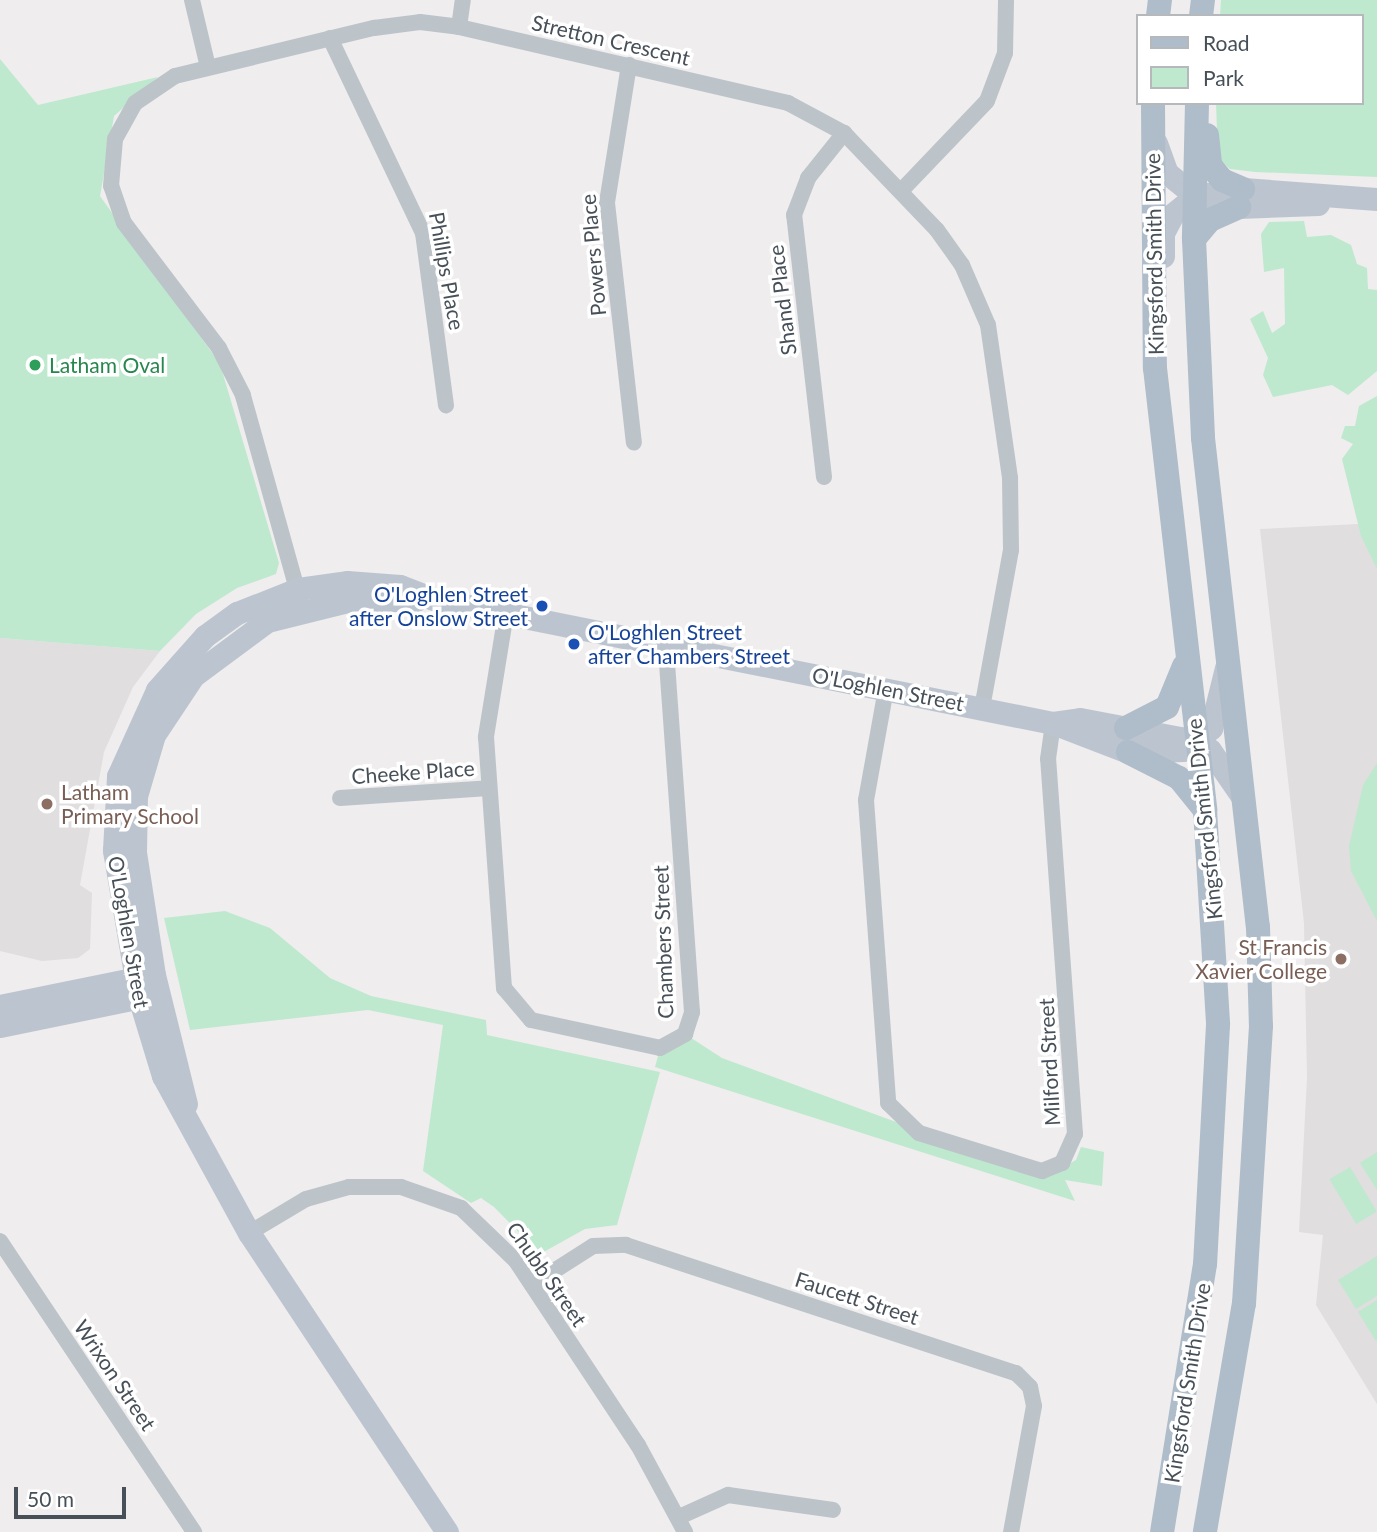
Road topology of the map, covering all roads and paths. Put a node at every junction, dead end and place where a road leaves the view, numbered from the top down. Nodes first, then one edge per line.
1 (192, 0) edge
2 (463, 0) edge
3 (1006, 0) edge
4 (459, 27) junction
5 (330, 38) junction
6 (629, 65) junction
7 (208, 67) junction
8 (1153, 105) edge
9 (1197, 105) edge
10 (1203, 105) edge
11 (1152, 129) junction
12 (844, 133) junction
13 (901, 191) junction
14 (1195, 197) junction
15 (1241, 198) junction
16 (1377, 199) edge
17 (1194, 239) junction
18 (1153, 296) junction
19 (446, 405) dead end
20 (634, 442) dead end
21 (824, 477) dead end
22 (300, 598) junction
23 (506, 613) junction
24 (667, 645) junction
25 (1186, 659) junction
26 (1228, 660) junction
27 (886, 689) junction
28 (982, 708) junction
29 (1053, 723) junction
30 (1127, 740) junction
31 (1196, 743) junction
32 (489, 788) junction
33 (340, 798) dead end
34 (1245, 801) junction
35 (1205, 810) junction
36 (146, 986) junction
37 (0, 1006) edge
38 (0, 1026) edge
39 (249, 1233) junction
40 (0, 1241) edge
41 (532, 1285) junction
42 (833, 1510) dead end
43 (682, 1525) edge
44 (194, 1532) edge
45 (447, 1532) edge
46 (1011, 1532) edge
47 (1162, 1532) edge
48 (1205, 1532) edge

1 - 7 street
2 - 4 street
3 - 13 street
4 - 5 street, Stretton Crescent
4 - 6 street, Stretton Crescent
5 - 7 street, Stretton Crescent
5 - 19 street, Phillips Place
6 - 12 street, Stretton Crescent
6 - 20 street, Powers Place
7 - 22 street, Stretton Crescent
8 - 11 main road, Kingsford Smith Drive
9 - 14 main road, Kingsford Smith Drive
10 - 15 main road
11 - 14 street
11 - 18 main road, Kingsford Smith Drive
12 - 13 street, Stretton Crescent
12 - 21 street, Shand Place
13 - 28 street, Stretton Crescent
14 - 15 street
14 - 17 main road, Kingsford Smith Drive
14 - 18 street
15 - 16 street
15 - 17 main road
17 - 26 main road, Kingsford Smith Drive
18 - 25 main road, Kingsford Smith Drive
22 - 23 street, O'Loghlen Street
22 - 36 street, O'Loghlen Street
23 - 24 street, O'Loghlen Street
23 - 32 street, Chambers Street
24 - 27 street, O'Loghlen Street
24 - 32 street, Chambers Street
25 - 30 main road
25 - 31 main road, Kingsford Smith Drive
26 - 31 street
26 - 34 main road, Kingsford Smith Drive
27 - 28 street, O'Loghlen Street
27 - 29 street, Milford Street
28 - 29 street, O'Loghlen Street
29 - 30 street, O'Loghlen Street
30 - 31 street, O'Loghlen Street
30 - 35 main road
31 - 34 street
31 - 35 main road, Kingsford Smith Drive
32 - 33 street, Cheeke Place
34 - 48 main road, Kingsford Smith Drive
35 - 47 main road, Kingsford Smith Drive
36 - 37 street
36 - 38 street
36 - 39 street, O'Loghlen Street
39 - 41 street, Chubb Street
39 - 45 street, O'Loghlen Street
40 - 44 street, Wrixon Street
41 - 43 street, Chubb Street
41 - 46 street, Faucett Street
42 - 43 street

